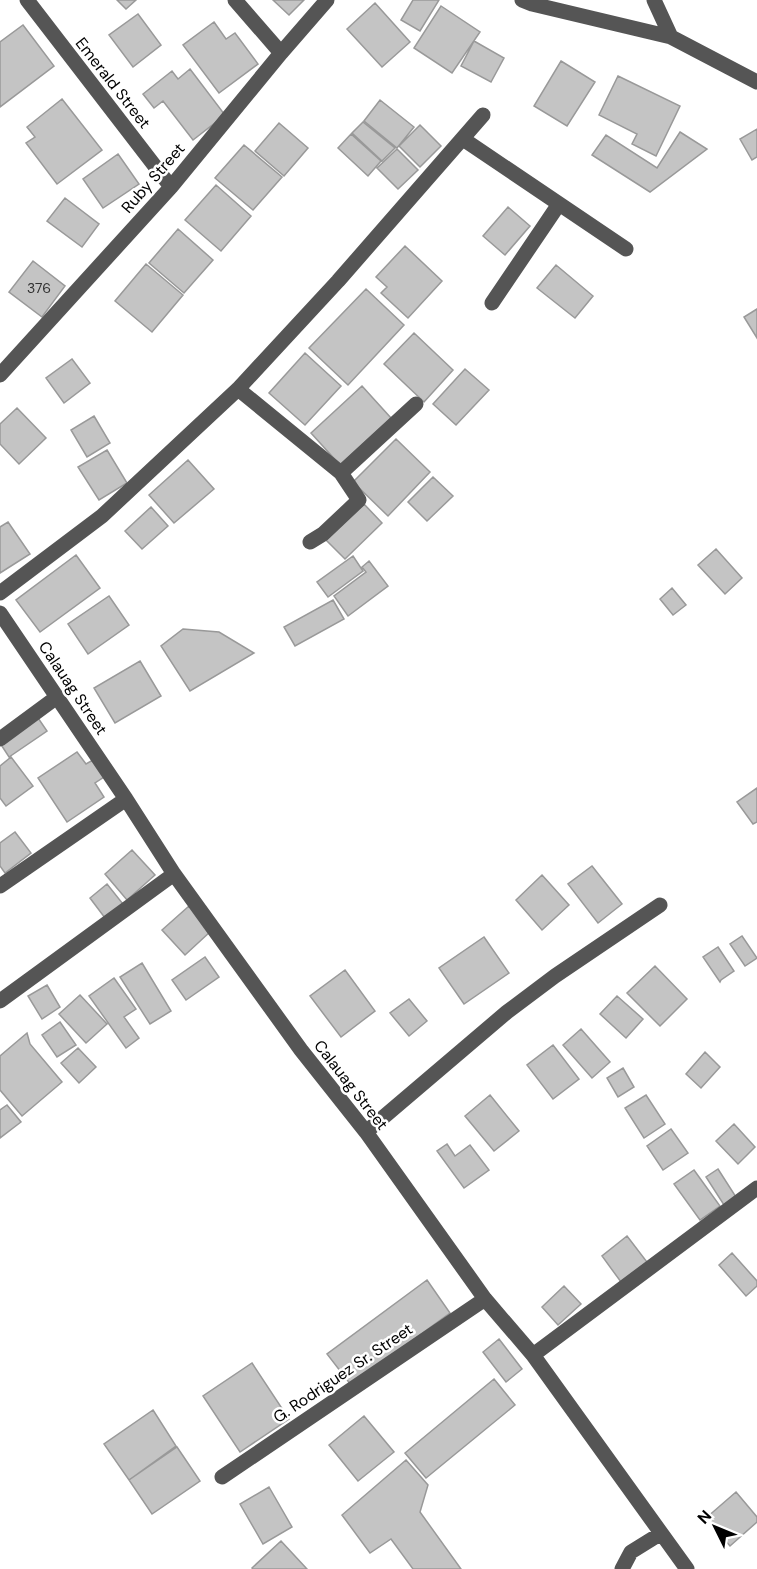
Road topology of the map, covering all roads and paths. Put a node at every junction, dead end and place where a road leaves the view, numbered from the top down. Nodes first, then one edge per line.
1 (27, 0) edge
2 (235, 0) edge
3 (327, 0) edge
4 (522, 0) edge
5 (654, 0) edge
6 (671, 37) junction
7 (281, 53) junction
8 (757, 82) edge
9 (483, 115) dead end
10 (463, 139) junction
11 (171, 187) junction
12 (559, 204) junction
13 (626, 249) dead end
14 (492, 303) dead end
15 (0, 375) edge
16 (238, 389) junction
17 (416, 404) dead end
18 (341, 473) junction
19 (310, 542) dead end
20 (0, 593) edge
21 (0, 613) edge
22 (57, 698) junction
23 (0, 739) edge
24 (126, 799) junction
25 (174, 874) junction
26 (0, 886) edge
27 (660, 906) dead end
28 (0, 1001) edge
29 (366, 1132) junction
30 (757, 1188) edge
31 (485, 1299) junction
32 (533, 1355) junction
33 (222, 1477) dead end
34 (660, 1534) junction
35 (622, 1569) edge
36 (687, 1569) edge

1 - 11 street, Emerald Street
2 - 7 street
3 - 7 street, Ruby Street
4 - 6 street
5 - 6 street
6 - 8 street
7 - 11 street, Ruby Street
9 - 10 street
10 - 12 street
10 - 16 street
11 - 15 street, Ruby Street
12 - 13 street
12 - 14 street
16 - 18 street
16 - 20 street
17 - 18 street
18 - 19 street
21 - 22 street, Calauag Street
22 - 23 street
22 - 24 street, Calauag Street
24 - 25 street, Calauag Street
24 - 26 street
25 - 28 street
25 - 29 street, Calauag Street
27 - 29 street
29 - 31 street, Calauag Street
30 - 32 street
31 - 32 street, Calauag Street
31 - 33 street, G. Rodriguez Sr. Street
32 - 34 street, Calauag Street
34 - 35 street
34 - 36 street, Calauag Street

